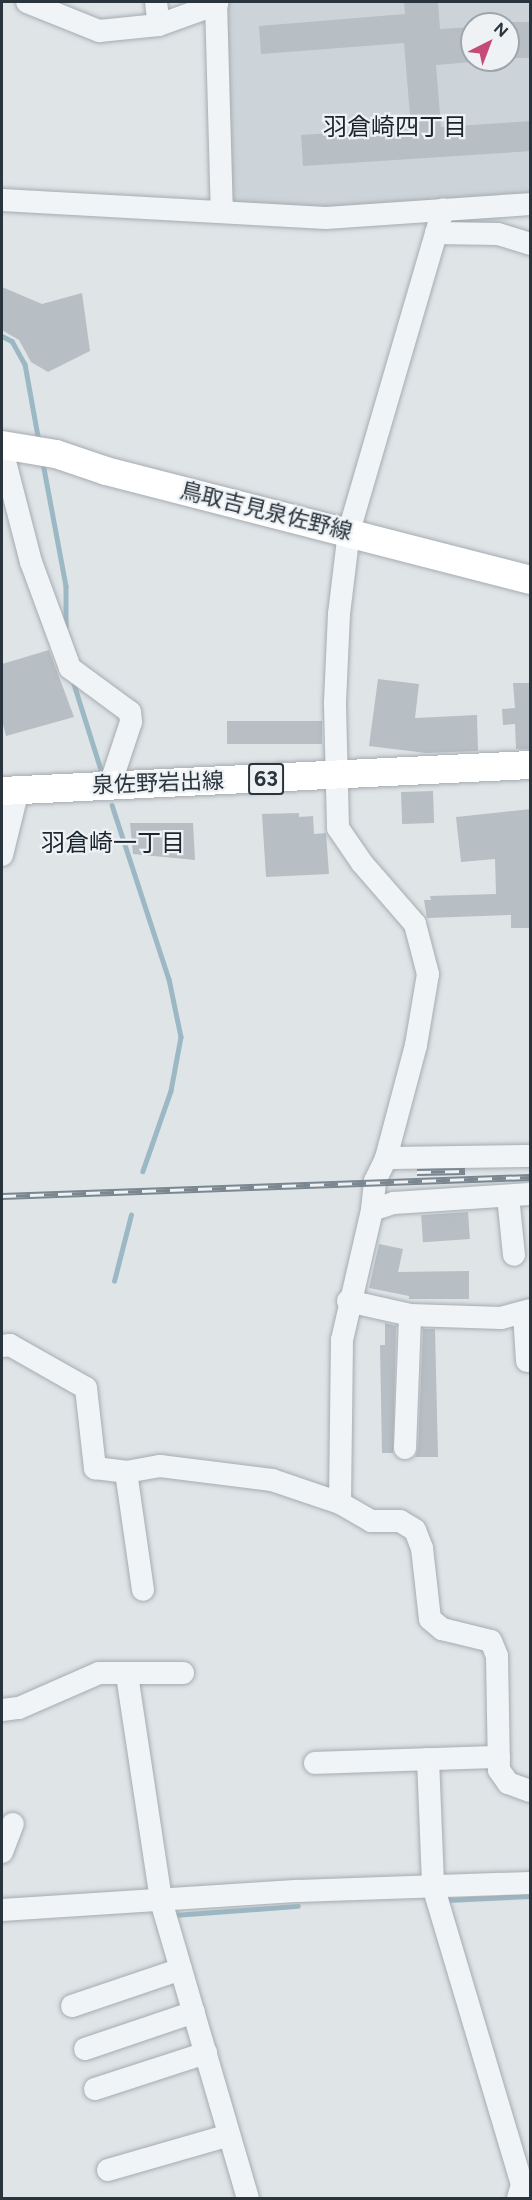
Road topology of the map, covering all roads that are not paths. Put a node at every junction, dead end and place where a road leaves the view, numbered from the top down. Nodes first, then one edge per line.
1 (27, 2) edge
2 (156, 2) edge
3 (217, 3) edge
4 (159, 25) junction
5 (2, 200) edge
6 (531, 204) edge
7 (443, 209) junction
8 (222, 212) junction
9 (436, 233) junction
10 (531, 244) edge
11 (2, 445) edge
12 (2, 450) edge
13 (349, 531) junction
14 (531, 580) edge
15 (531, 765) edge
16 (336, 777) junction
17 (110, 785) junction
18 (10, 790) edge
19 (2, 855) edge
20 (531, 1156) edge
21 (386, 1158) junction
22 (531, 1194) edge
23 (508, 1196) junction
24 (372, 1210) junction
25 (514, 1255) dead end
26 (348, 1301) junction
27 (527, 1311) edge
28 (410, 1315) junction
29 (2, 1346) edge
30 (527, 1361) dead end
31 (405, 1448) dead end
32 (126, 1472) junction
33 (340, 1503) junction
34 (143, 1590) dead end
35 (183, 1673) dead end
36 (127, 1674) junction
37 (2, 1710) edge
38 (499, 1757) junction
39 (428, 1759) junction
40 (315, 1763) dead end
41 (531, 1791) edge
42 (13, 1824) dead end
43 (2, 1852) edge
44 (531, 1883) edge
45 (433, 1886) junction
46 (161, 1901) junction
47 (2, 1910) edge
48 (181, 1969) junction
49 (72, 2006) dead end
50 (194, 2012) junction
51 (85, 2049) dead end
52 (206, 2053) junction
53 (95, 2089) dead end
54 (229, 2134) junction
55 (108, 2170) dead end
56 (523, 2189) edge
57 (248, 2199) edge

1 - 4 street
2 - 4 street
3 - 4 street
3 - 8 street
5 - 8 street
6 - 7 street
7 - 8 street
7 - 9 street
9 - 10 street
9 - 13 street
11 - 13 main road, 鳥取吉見泉佐野線
12 - 17 street
13 - 14 main road, 鳥取吉見泉佐野線
13 - 16 street
15 - 16 main road, 泉佐野岩出線 / 63
16 - 17 main road, 泉佐野岩出線 / 63
16 - 21 street
17 - 18 main road, 泉佐野岩出線 / 63
18 - 19 street
20 - 21 street
21 - 24 street
22 - 23 street
23 - 24 street
23 - 25 street
24 - 26 street
26 - 28 street
26 - 33 street
27 - 28 street
27 - 30 street
28 - 31 street
29 - 32 street
32 - 33 street
32 - 34 street
33 - 38 street
35 - 36 street
36 - 37 street
36 - 46 street
38 - 39 street
38 - 41 street
39 - 40 street
39 - 45 street
42 - 43 street
44 - 45 street
45 - 46 street
45 - 56 street
46 - 47 street
46 - 48 street
48 - 49 street
48 - 50 street
50 - 51 street
50 - 52 street
52 - 53 street
52 - 54 street
54 - 55 street
54 - 57 street

